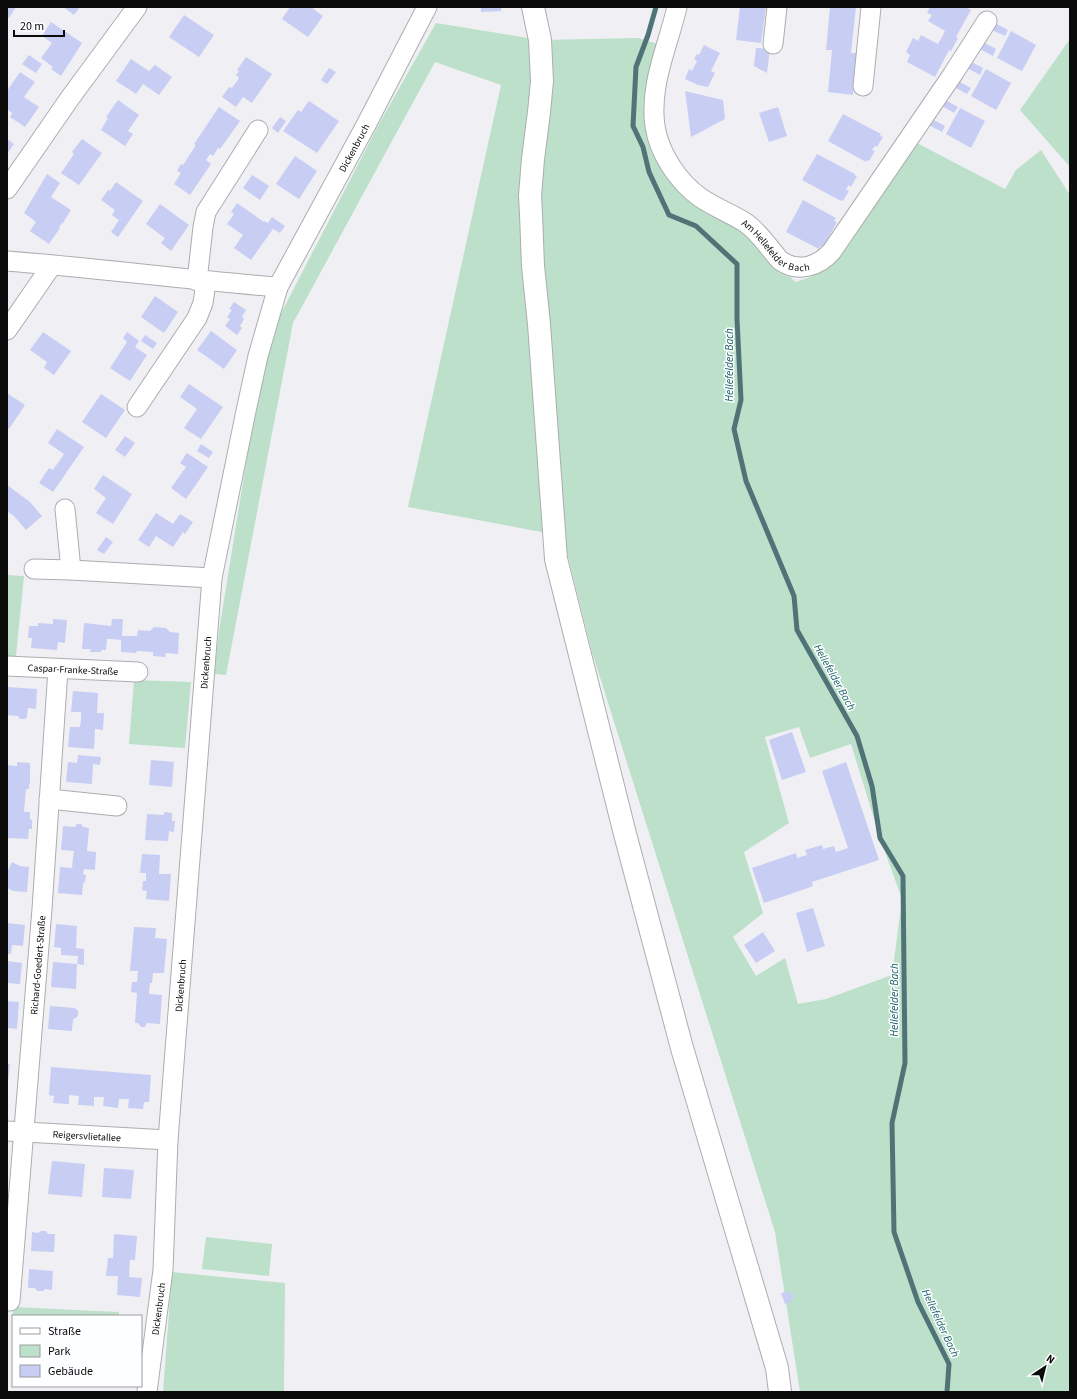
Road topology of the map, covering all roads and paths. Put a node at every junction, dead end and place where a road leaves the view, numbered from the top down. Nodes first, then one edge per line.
1 (137, 7) edge
2 (427, 7) edge
3 (533, 7) edge
4 (677, 7) edge
5 (777, 7) edge
6 (871, 7) edge
7 (987, 20) dead end
8 (773, 44) dead end
9 (863, 86) dead end
10 (258, 130) dead end
11 (7, 189) edge
12 (7, 261) edge
13 (52, 265) junction
14 (201, 281) junction
15 (278, 287) junction
16 (7, 330) edge
17 (137, 407) dead end
18 (65, 509) dead end
19 (34, 569) dead end
20 (71, 570) junction
21 (212, 578) junction
22 (7, 666) edge
23 (58, 669) junction
24 (138, 672) dead end
25 (49, 799) junction
26 (117, 806) dead end
27 (16, 1131) edge
28 (168, 1140) junction
29 (10, 1301) dead end
30 (147, 1392) edge
31 (780, 1392) edge

1 - 11 street
2 - 15 street, Dickenbruch
3 - 31 main road
4 - 7 street, Am Hellefelder Bach
5 - 8 street
6 - 9 street
10 - 14 street
12 - 13 street
13 - 14 street
13 - 16 street
14 - 15 street
14 - 17 street
15 - 21 street, Dickenbruch
18 - 20 street
19 - 20 street
20 - 21 street
21 - 28 street, Dickenbruch
22 - 23 street, Caspar-Franke-Straße
23 - 24 street, Caspar-Franke-Straße
23 - 25 street, Richard-Goedert-Straße
25 - 26 street
25 - 27 street, Richard-Goedert-Straße
27 - 28 street, Reigersvlietallee
27 - 29 street, Richard-Goedert-Straße
28 - 30 street, Dickenbruch

